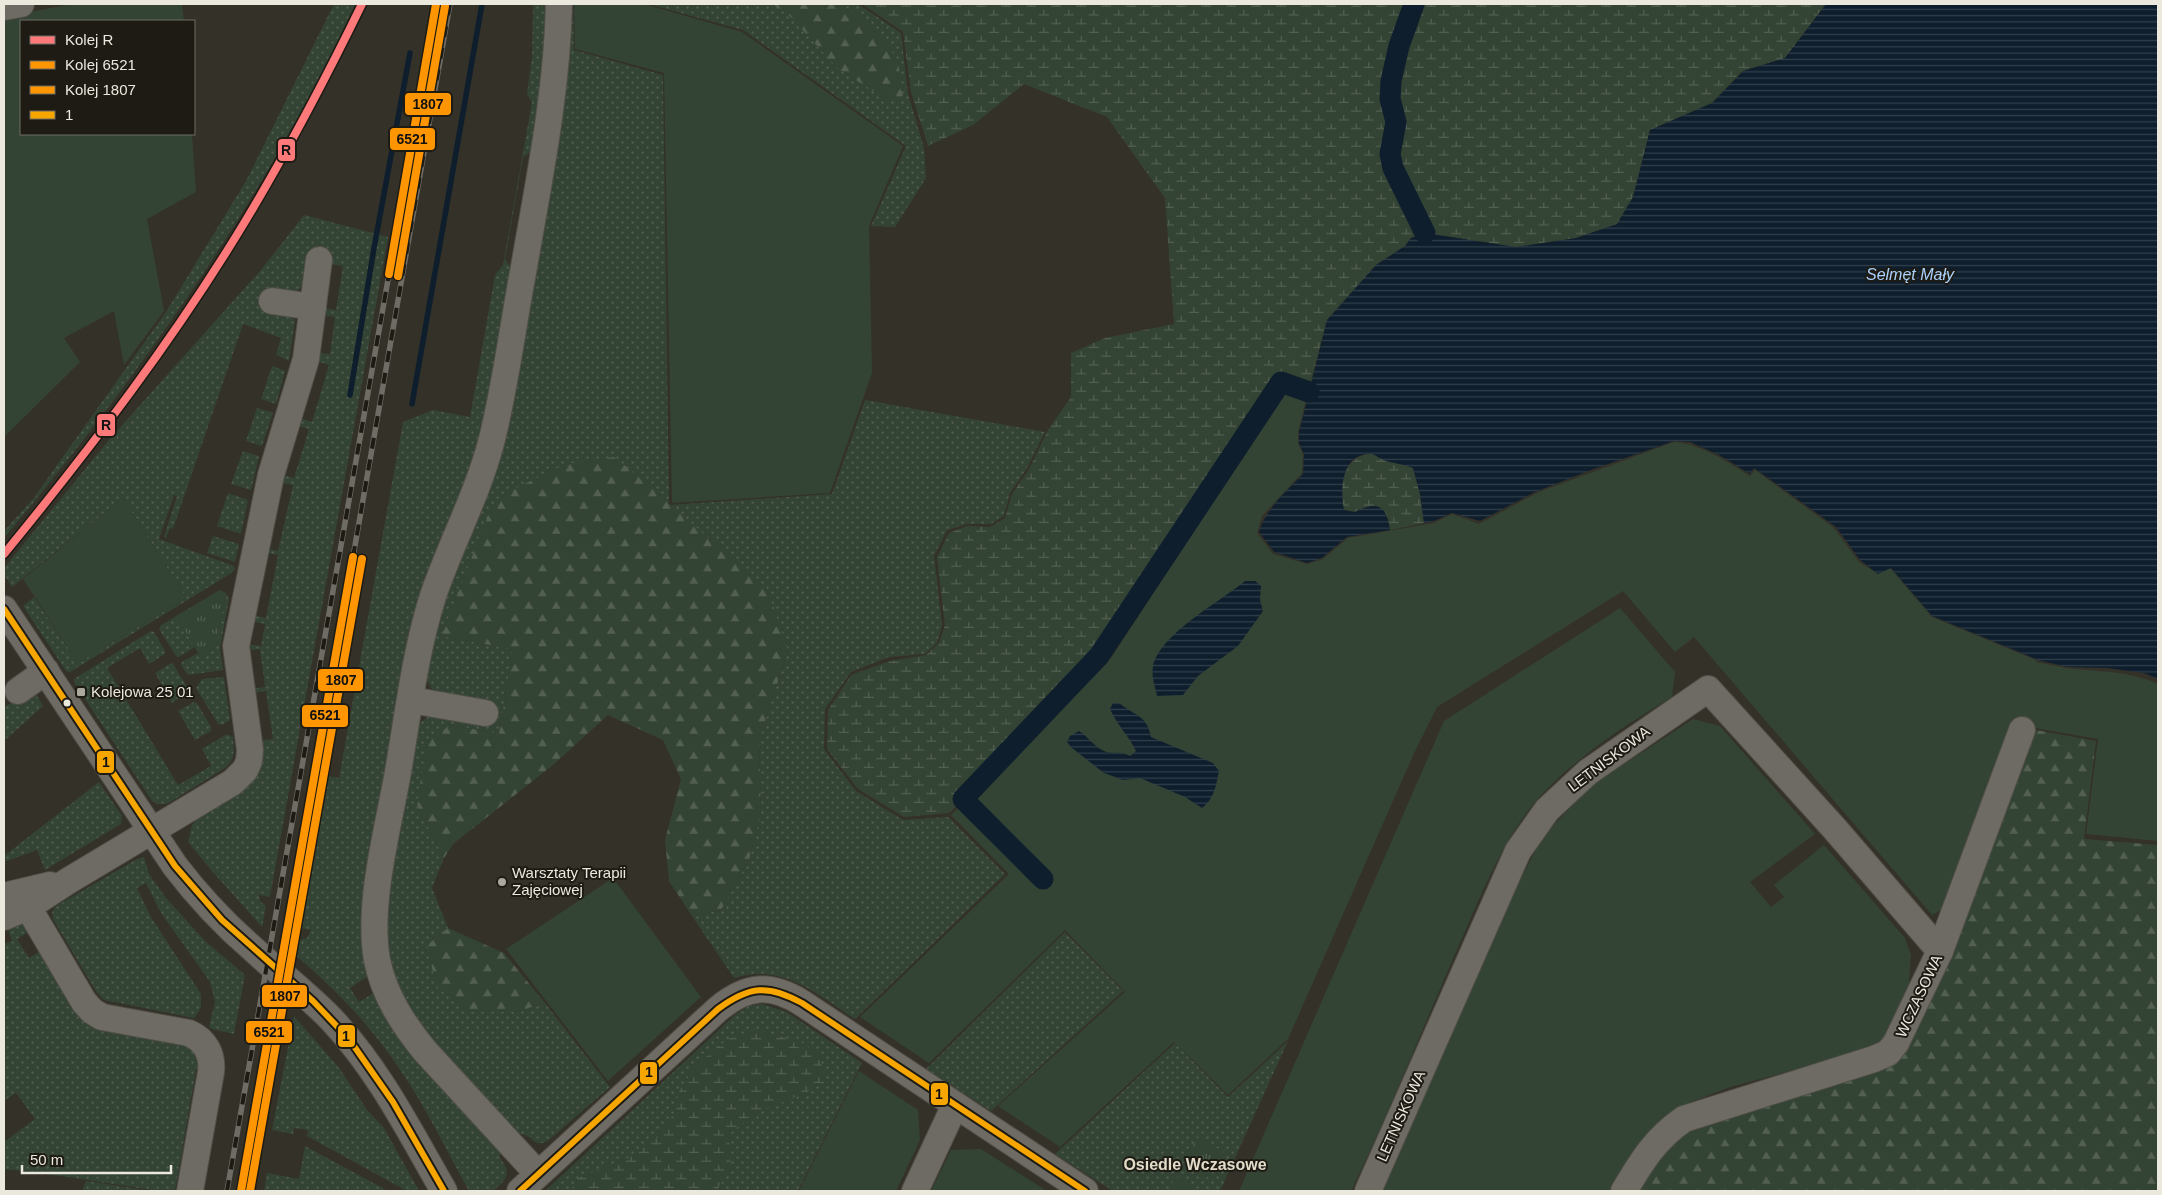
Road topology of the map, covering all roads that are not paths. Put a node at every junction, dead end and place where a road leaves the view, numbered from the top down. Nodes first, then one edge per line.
1 (21, 4) edge
2 (559, 4) edge
3 (4, 7) edge
4 (319, 260) dead end
5 (272, 301) dead end
6 (313, 307) junction
7 (4, 609) edge
8 (46, 671) junction
9 (18, 691) dead end
10 (411, 700) junction
11 (485, 713) dead end
12 (2022, 730) dead end
13 (152, 832) junction
14 (68, 881) junction
15 (4, 896) edge
16 (28, 907) junction
17 (4, 917) edge
18 (1940, 950) junction
19 (955, 1105) junction
20 (529, 1183) edge
21 (190, 1191) edge
22 (444, 1191) edge
23 (915, 1191) edge
24 (1085, 1191) edge
25 (1368, 1191) edge
26 (1624, 1191) edge

1 - 3 street
2 - 10 street
4 - 6 street
5 - 6 street
6 - 13 street
7 - 8 street
8 - 9 street
8 - 13 street
10 - 11 street
10 - 20 street
12 - 18 street, WCZASOWA
13 - 14 street
13 - 22 street
14 - 15 street
14 - 16 street
16 - 17 street
16 - 21 street
18 - 25 street, LETNISKOWA
18 - 26 street, WCZASOWA
19 - 20 street
19 - 23 street
19 - 24 street

